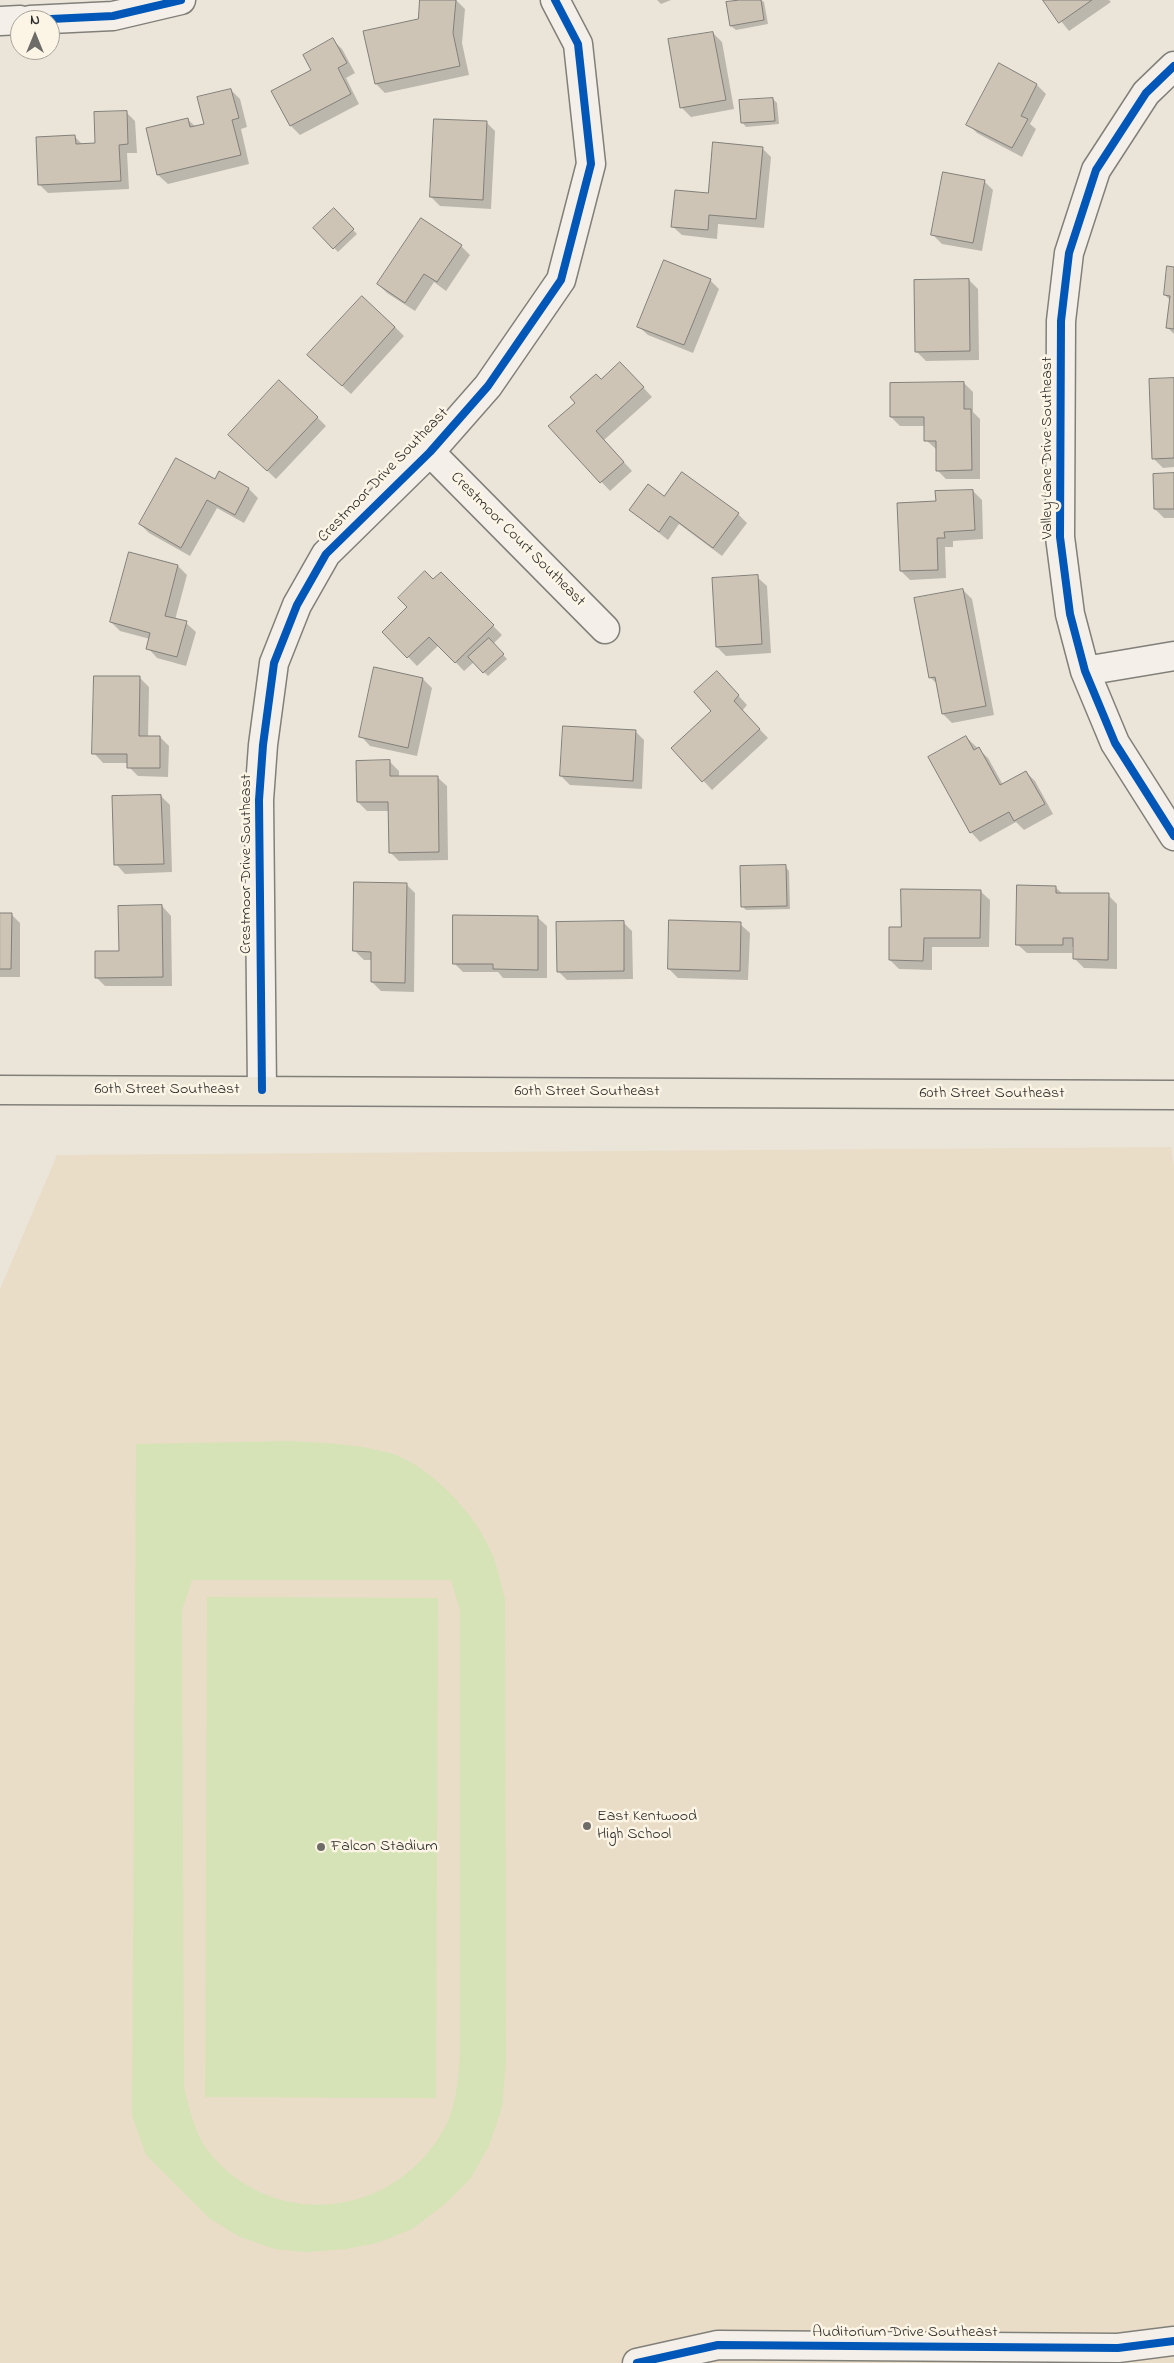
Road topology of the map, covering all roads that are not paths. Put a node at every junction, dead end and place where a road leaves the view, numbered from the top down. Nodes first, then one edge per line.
1 (181, 0) edge
2 (554, 0) edge
3 (60, 19) edge
4 (1174, 66) edge
5 (430, 452) junction
6 (605, 629) dead end
7 (1174, 656) edge
8 (1085, 671) junction
9 (1174, 836) edge
10 (0, 1090) edge
11 (262, 1090) junction
12 (1174, 1095) edge
13 (1174, 2341) edge
14 (980, 2355) edge
15 (637, 2363) edge

1 - 3 street
2 - 5 street, Crestmoor Drive Southeast
4 - 8 street, Valley Lane Drive Southeast
5 - 6 street, Crestmoor Court Southeast
5 - 11 street, Crestmoor Drive Southeast
7 - 8 street
8 - 9 street, Valley Lane Drive Southeast
10 - 11 main road, 60th Street Southeast
11 - 12 main road, 60th Street Southeast
13 - 14 street, Auditorium Drive Southeast
14 - 15 street, Auditorium Drive Southeast

